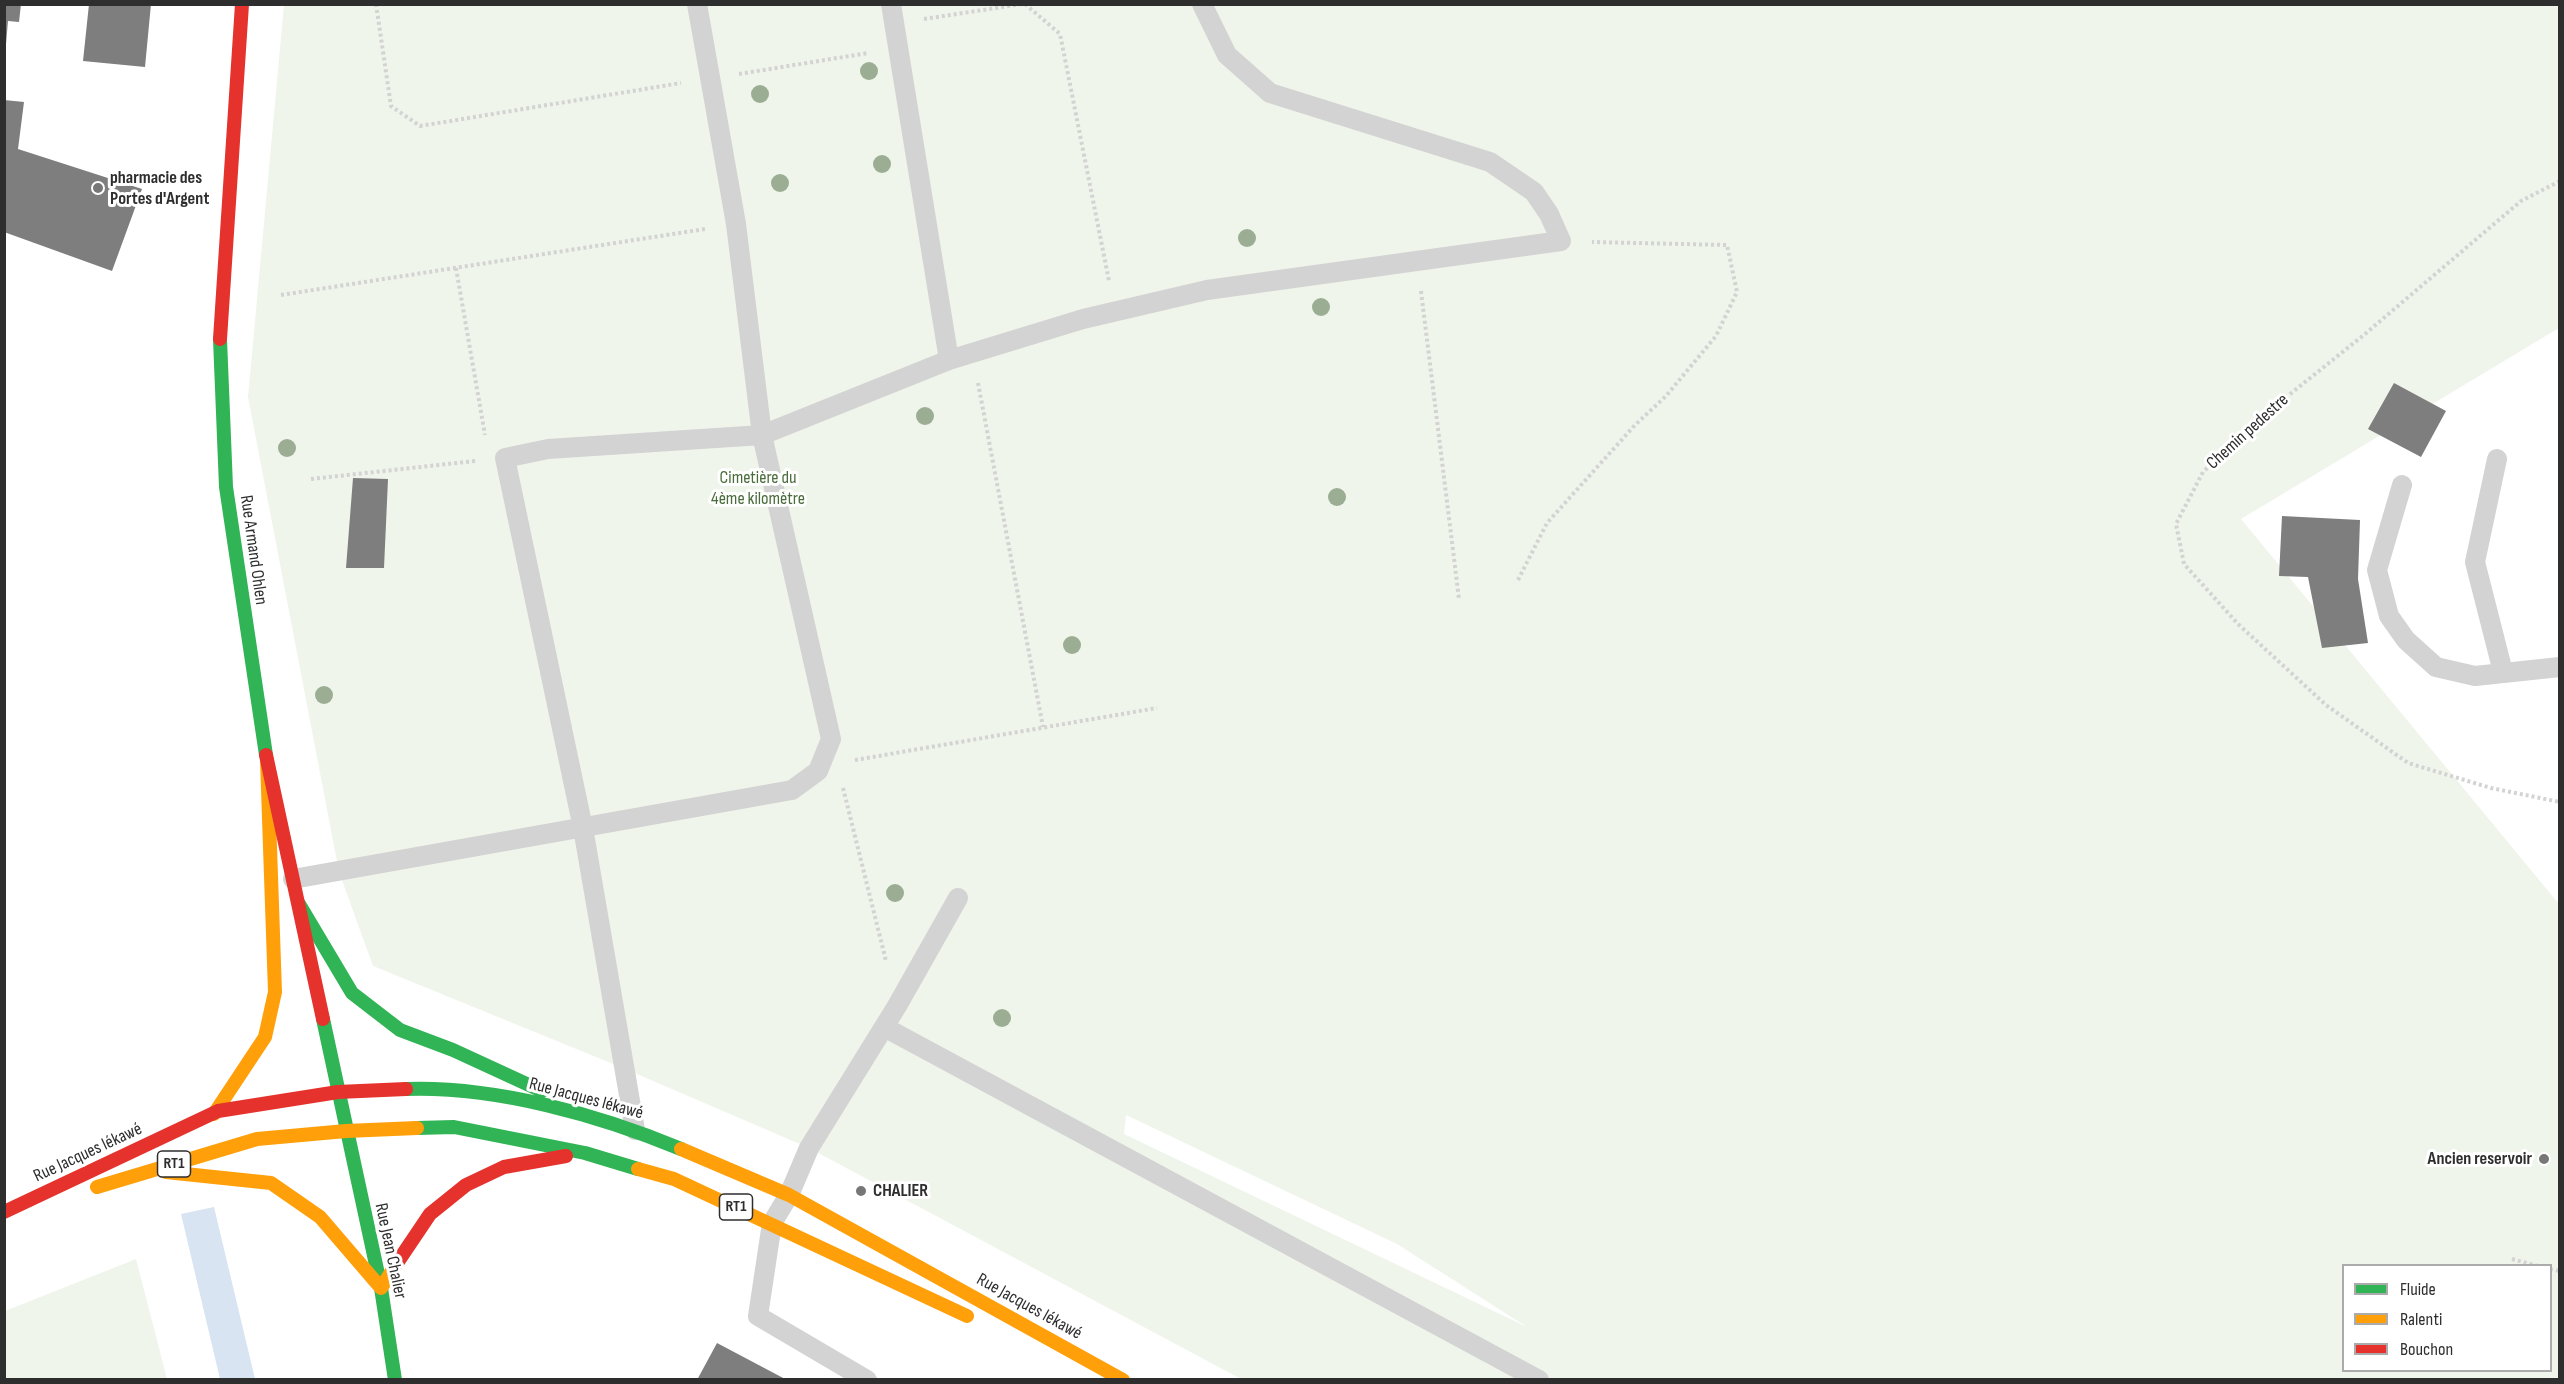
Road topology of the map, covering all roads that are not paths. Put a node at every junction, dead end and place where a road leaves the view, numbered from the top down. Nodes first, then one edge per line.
1 (242, 4) edge
2 (697, 4) edge
3 (891, 4) edge
4 (1202, 4) edge
5 (949, 360) junction
6 (762, 435) junction
7 (2497, 459) dead end
8 (2402, 485) dead end
9 (2559, 667) edge
10 (2503, 672) junction
11 (267, 760) junction
12 (583, 828) junction
13 (293, 879) junction
14 (958, 898) dead end
15 (299, 904) junction
16 (884, 1027) junction
17 (338, 1092) junction
18 (214, 1114) junction
19 (635, 1130) junction
20 (346, 1131) junction
21 (585, 1153) junction
22 (150, 1171) junction
23 (789, 1195) junction
24 (4, 1213) edge
25 (772, 1223) junction
26 (381, 1288) junction
27 (982, 1324) dead end
28 (1056, 1359) dead end
29 (395, 1380) edge
30 (867, 1380) edge
31 (1098, 1380) edge
32 (1123, 1380) edge
33 (1539, 1380) edge

1 - 11 main road, Rue Armand Ohlen
2 - 6 lane
3 - 5 lane
4 - 5 lane
5 - 6 lane
6 - 12 lane
6 - 12 lane
7 - 10 lane
8 - 10 lane
9 - 10 lane
11 - 13 main road, Rue Armand Ohlen
11 - 18 main road
12 - 13 lane
12 - 19 lane
13 - 15 main road, Rue Armand Ohlen
14 - 16 lane
15 - 17 main road, Rue Armand Ohlen
15 - 19 main road
16 - 23 lane
16 - 33 lane
17 - 18 main road, Rue Jacques Iékawé / RT1
17 - 19 main road, Rue Jacques Iékawé / RT1
17 - 20 main road, Rue Jean Chalier
18 - 24 main road, Rue Jacques Iékawé / RT1
19 - 23 main road, Rue Jacques Iékawé / RT1
20 - 21 main road, Rue Jacques Iékawé / RT1
20 - 22 main road, Rue Jacques Iékawé / RT1
20 - 26 main road, Rue Jean Chalier
21 - 25 main road, Rue Jacques Iékawé / RT1
21 - 26 main road
22 - 24 main road, Rue Jacques Iékawé / RT1
22 - 26 main road
23 - 25 lane
23 - 32 main road, Rue Jacques Iékawé / RT1
25 - 27 main road, Rue Jacques Iékawé / RT1
25 - 30 lane
26 - 29 main road, Rue Jean Chalier
28 - 31 main road, Rue Jacques Iékawé

